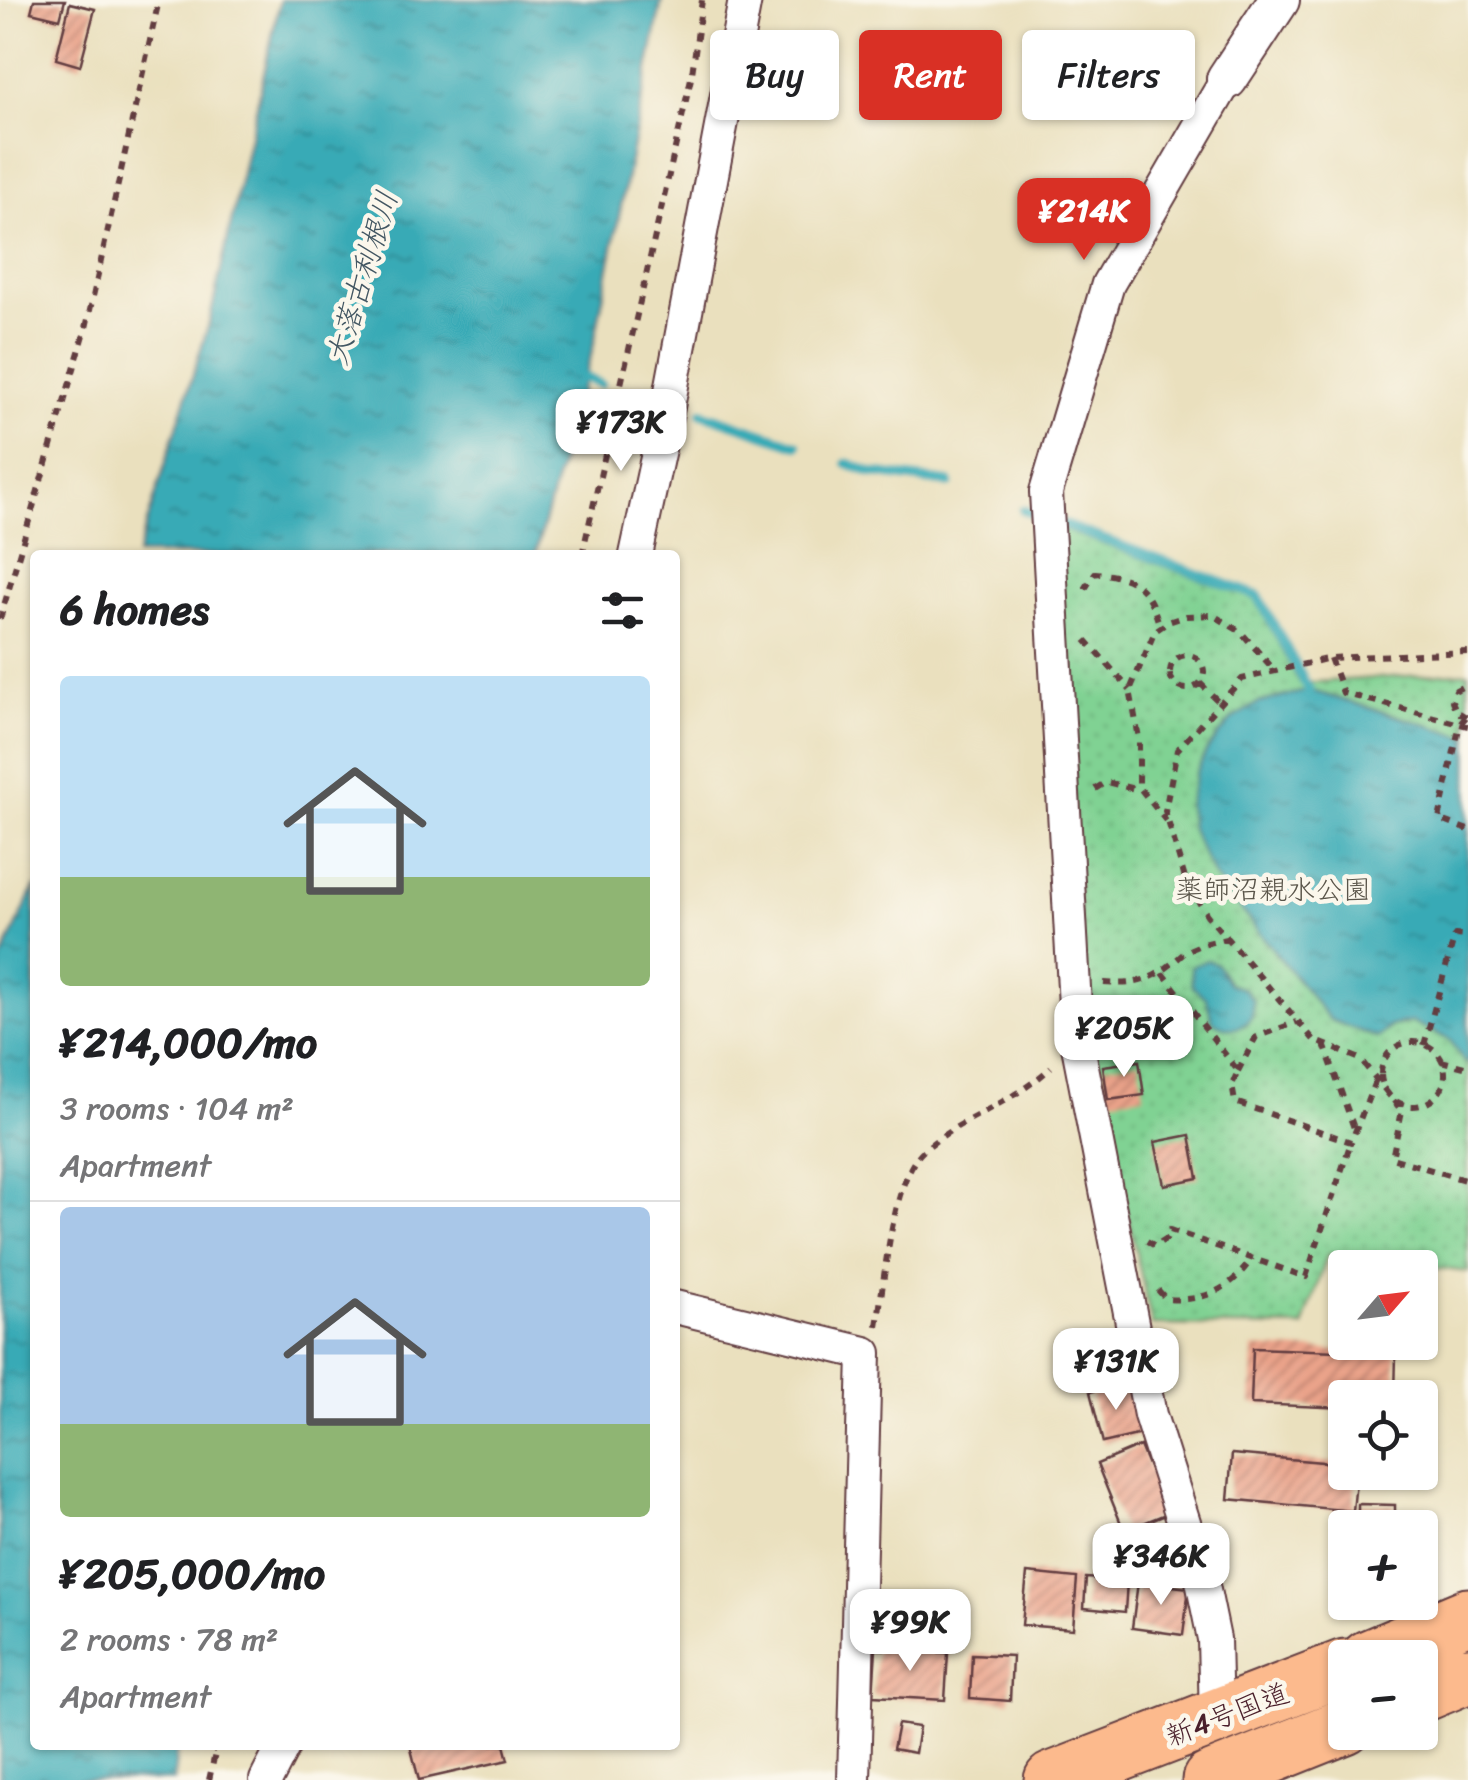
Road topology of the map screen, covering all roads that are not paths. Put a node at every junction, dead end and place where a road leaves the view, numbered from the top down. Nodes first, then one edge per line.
1 (745, 0) edge
2 (1279, 0) edge
3 (1227, 78) joint
4 (637, 550) edge
5 (680, 1307) edge
6 (1468, 1616) edge
7 (1411, 1640) edge
8 (1328, 1674) edge
9 (1468, 1676) edge
10 (1438, 1688) edge
11 (1216, 1719) junction
12 (1328, 1733) edge
13 (281, 1750) edge
14 (1214, 1779) edge
15 (266, 1780) edge
16 (854, 1780) edge
17 (1052, 1780) edge

1 - 4 street
2 - 3 street
3 - 11 street
5 - 16 street
6 - 7 highway
8 - 11 highway, 新4号国道
9 - 10 highway
11 - 17 highway, 新4号国道
12 - 14 highway, 新4号国道
13 - 15 street

